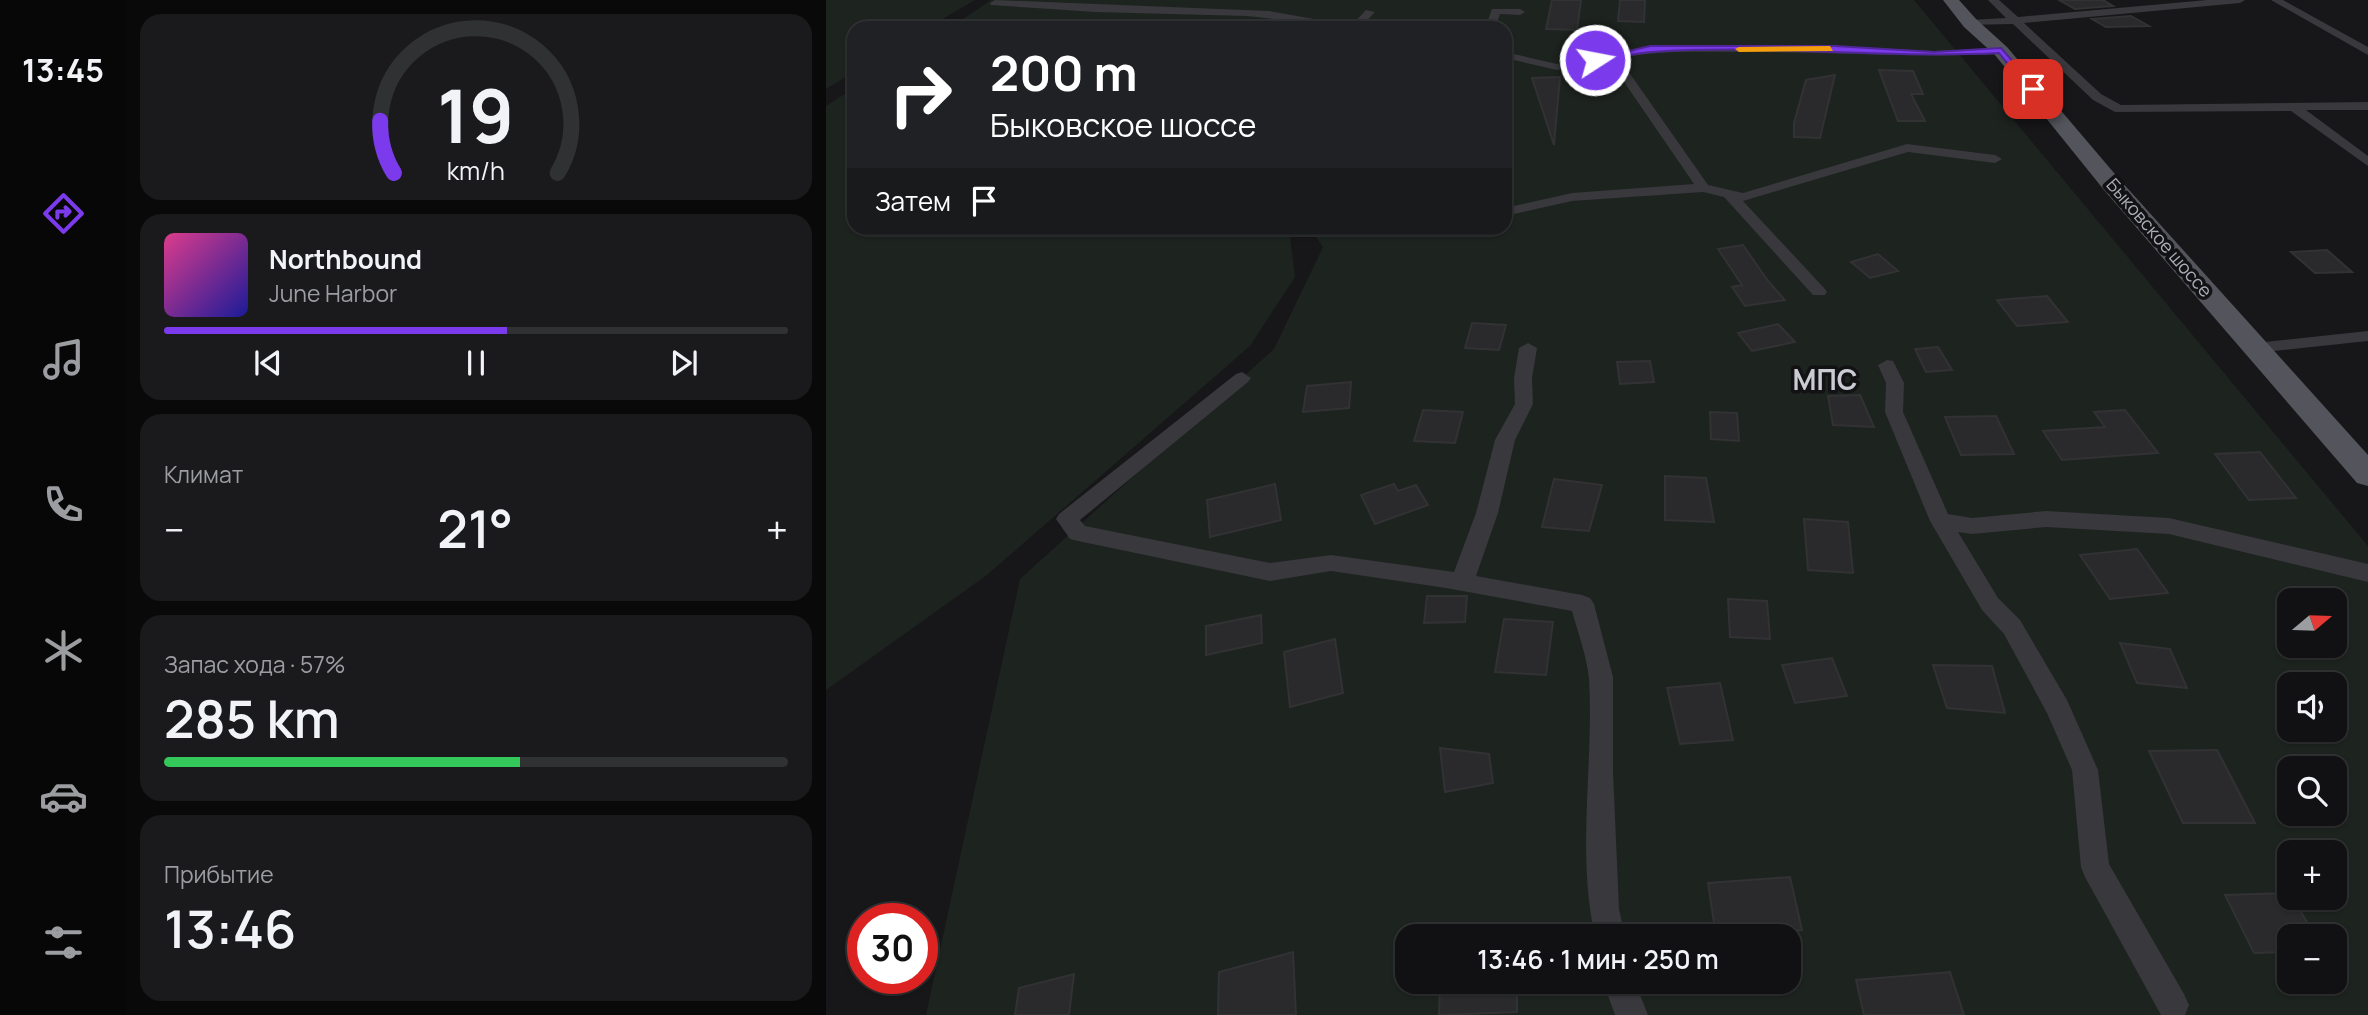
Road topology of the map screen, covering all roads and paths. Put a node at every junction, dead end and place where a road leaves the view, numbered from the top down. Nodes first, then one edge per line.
1 (1951, 0) edge
2 (1993, 0) edge
3 (2240, 0) edge
4 (2276, 0) edge
5 (995, 3) dead end
6 (1370, 12) dead end
7 (1520, 12) dead end
8 (1308, 21) edge
9 (1361, 21) edge
10 (1493, 21) edge
11 (2013, 21) junction
12 (1970, 23) junction
13 (2001, 51) junction
14 (2368, 52) edge
15 (1512, 56) edge
16 (1612, 57) junction
17 (2368, 106) edge
18 (2296, 109) junction
19 (1995, 159) dead end
20 (2368, 162) edge
21 (1703, 188) junction
22 (1729, 194) junction
23 (1512, 210) edge
24 (1819, 292) dead end
25 (2368, 336) edge
26 (1528, 348) dead end
27 (2256, 348) junction
28 (1887, 365) dead end
29 (1242, 378) dead end
30 (2368, 475) edge
31 (1941, 522) junction
32 (2368, 573) edge
33 (1462, 582) junction
34 (1607, 924) edge
35 (1622, 994) edge
36 (2173, 1004) dead end
37 (1632, 1015) edge

1 - 12 main road, Быковское шоссе
2 - 11 street
3 - 11 street
4 - 14 street
5 - 8 street
6 - 9 street
7 - 10 street
11 - 12 street
11 - 18 street
12 - 13 main road, Быковское шоссе
13 - 16 street
13 - 27 main road, Быковское шоссе
15 - 16 street
16 - 21 street
17 - 18 street
18 - 20 street
19 - 22 street
21 - 22 street
21 - 23 street
22 - 24 street
25 - 27 street
26 - 33 street
27 - 30 main road, Быковское шоссе
28 - 31 street
29 - 33 street
31 - 32 street
31 - 36 street
33 - 34 street
35 - 37 street

